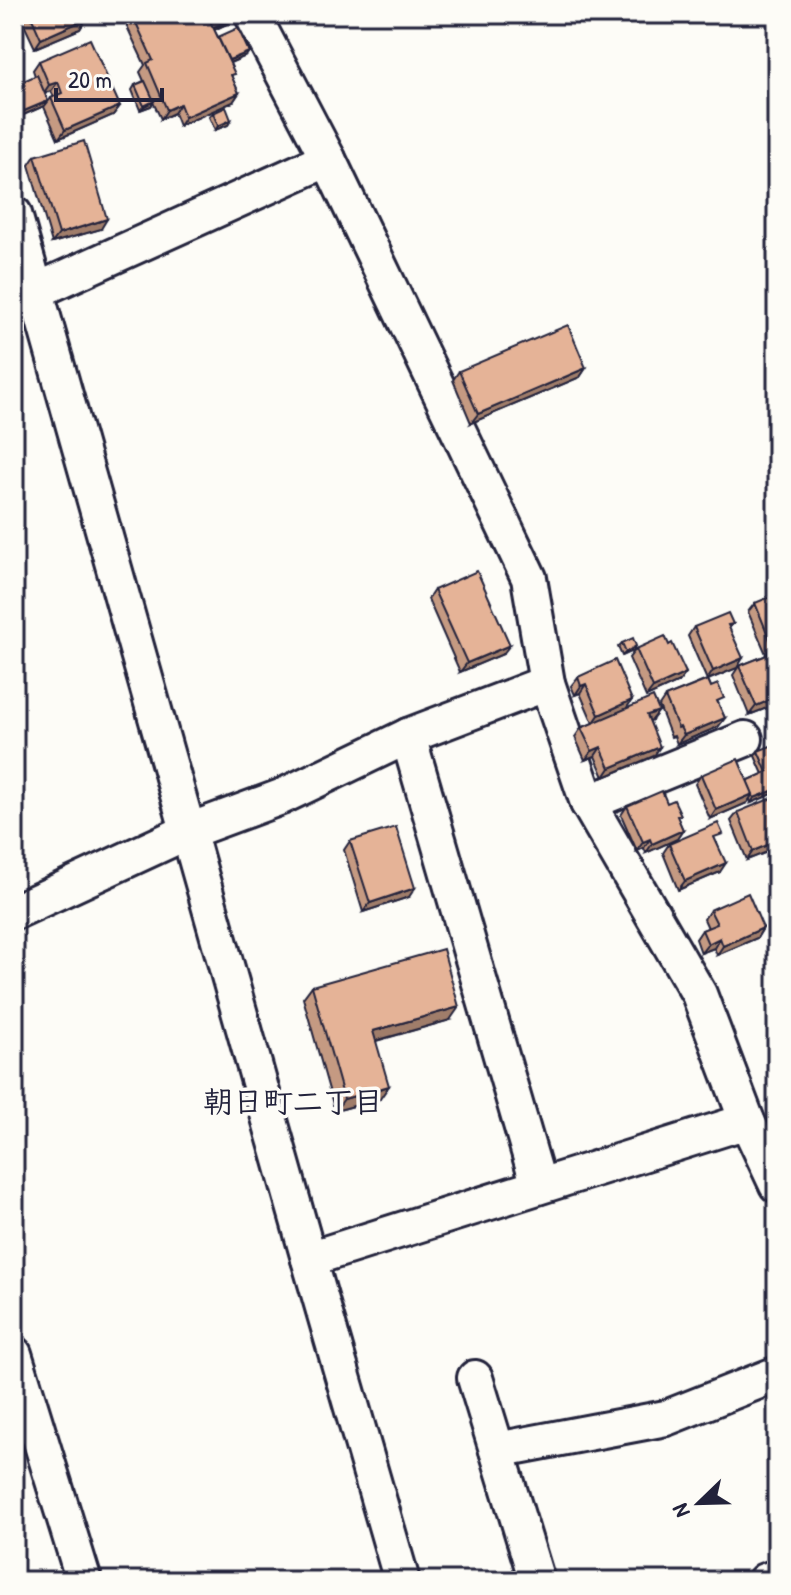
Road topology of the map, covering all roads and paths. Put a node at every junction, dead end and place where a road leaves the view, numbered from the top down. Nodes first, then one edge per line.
1 (252, 14) edge
2 (328, 159) junction
3 (14, 214) edge
4 (25, 296) edge
5 (547, 683) junction
6 (408, 736) junction
7 (745, 739) dead end
8 (588, 803) junction
9 (189, 831) junction
10 (14, 912) edge
11 (747, 1121) junction
12 (777, 1185) edge
13 (539, 1186) junction
14 (309, 1259) junction
15 (14, 1354) edge
16 (777, 1374) edge
17 (475, 1378) dead end
18 (497, 1450) junction
19 (777, 1577) edge
20 (84, 1581) edge
21 (402, 1581) edge
22 (537, 1581) edge
23 (765, 1581) edge

1 - 2 street
2 - 4 street
2 - 5 street
3 - 4 street
4 - 9 street
5 - 6 street
5 - 8 street
6 - 9 street
6 - 13 street
7 - 8 street
8 - 11 street
9 - 10 street
9 - 14 street
11 - 12 street
11 - 13 street
13 - 14 street
14 - 21 street
15 - 20 street
16 - 18 street
17 - 18 street
18 - 22 street
19 - 23 street

